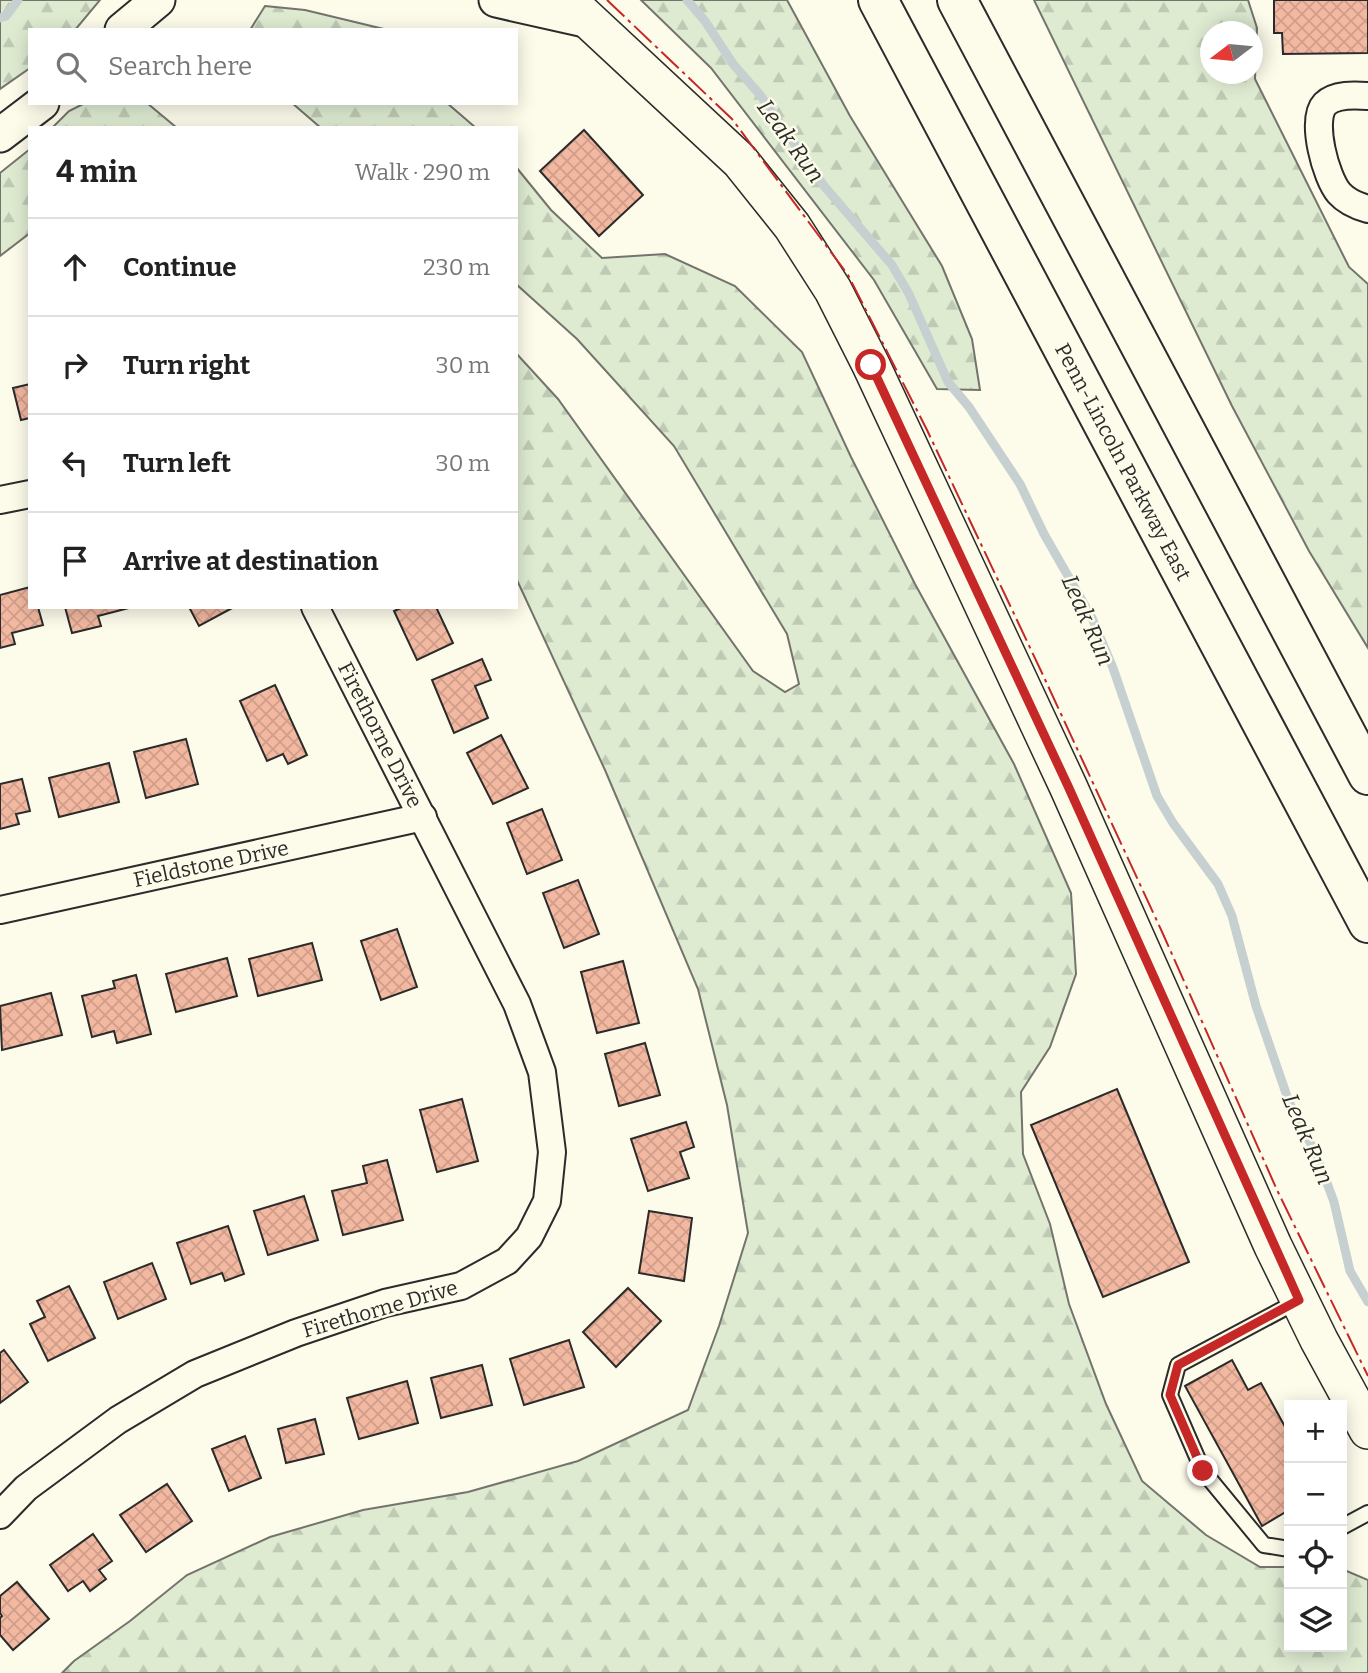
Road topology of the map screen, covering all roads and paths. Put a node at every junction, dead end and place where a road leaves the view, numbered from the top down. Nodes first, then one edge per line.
1 (158, 0) edge
2 (496, 0) edge
3 (878, 0) edge
4 (957, 0) edge
5 (578, 10) edge
6 (124, 28) edge
7 (1368, 96) edge
8 (39, 105) edge
9 (0, 135) edge
10 (1368, 209) edge
11 (28, 494) edge
12 (0, 500) edge
13 (316, 609) edge
14 (1368, 775) edge
15 (422, 817) junction
16 (0, 910) edge
17 (1368, 923) edge
18 (1299, 1300) junction
19 (1368, 1430) edge
20 (1368, 1513) edge
21 (0, 1515) edge
22 (1344, 1526) edge
23 (1284, 1548) edge

1 - 6 street
2 - 5 street
3 - 17 highway, Penn-Lincoln Parkway East
4 - 14 highway
5 - 18 main road
7 - 10 street
8 - 9 street
11 - 12 street
13 - 15 street, Firethorne Drive
15 - 16 street, Fieldstone Drive
15 - 21 street, Firethorne Drive
18 - 19 main road
18 - 23 lane
20 - 22 lane

